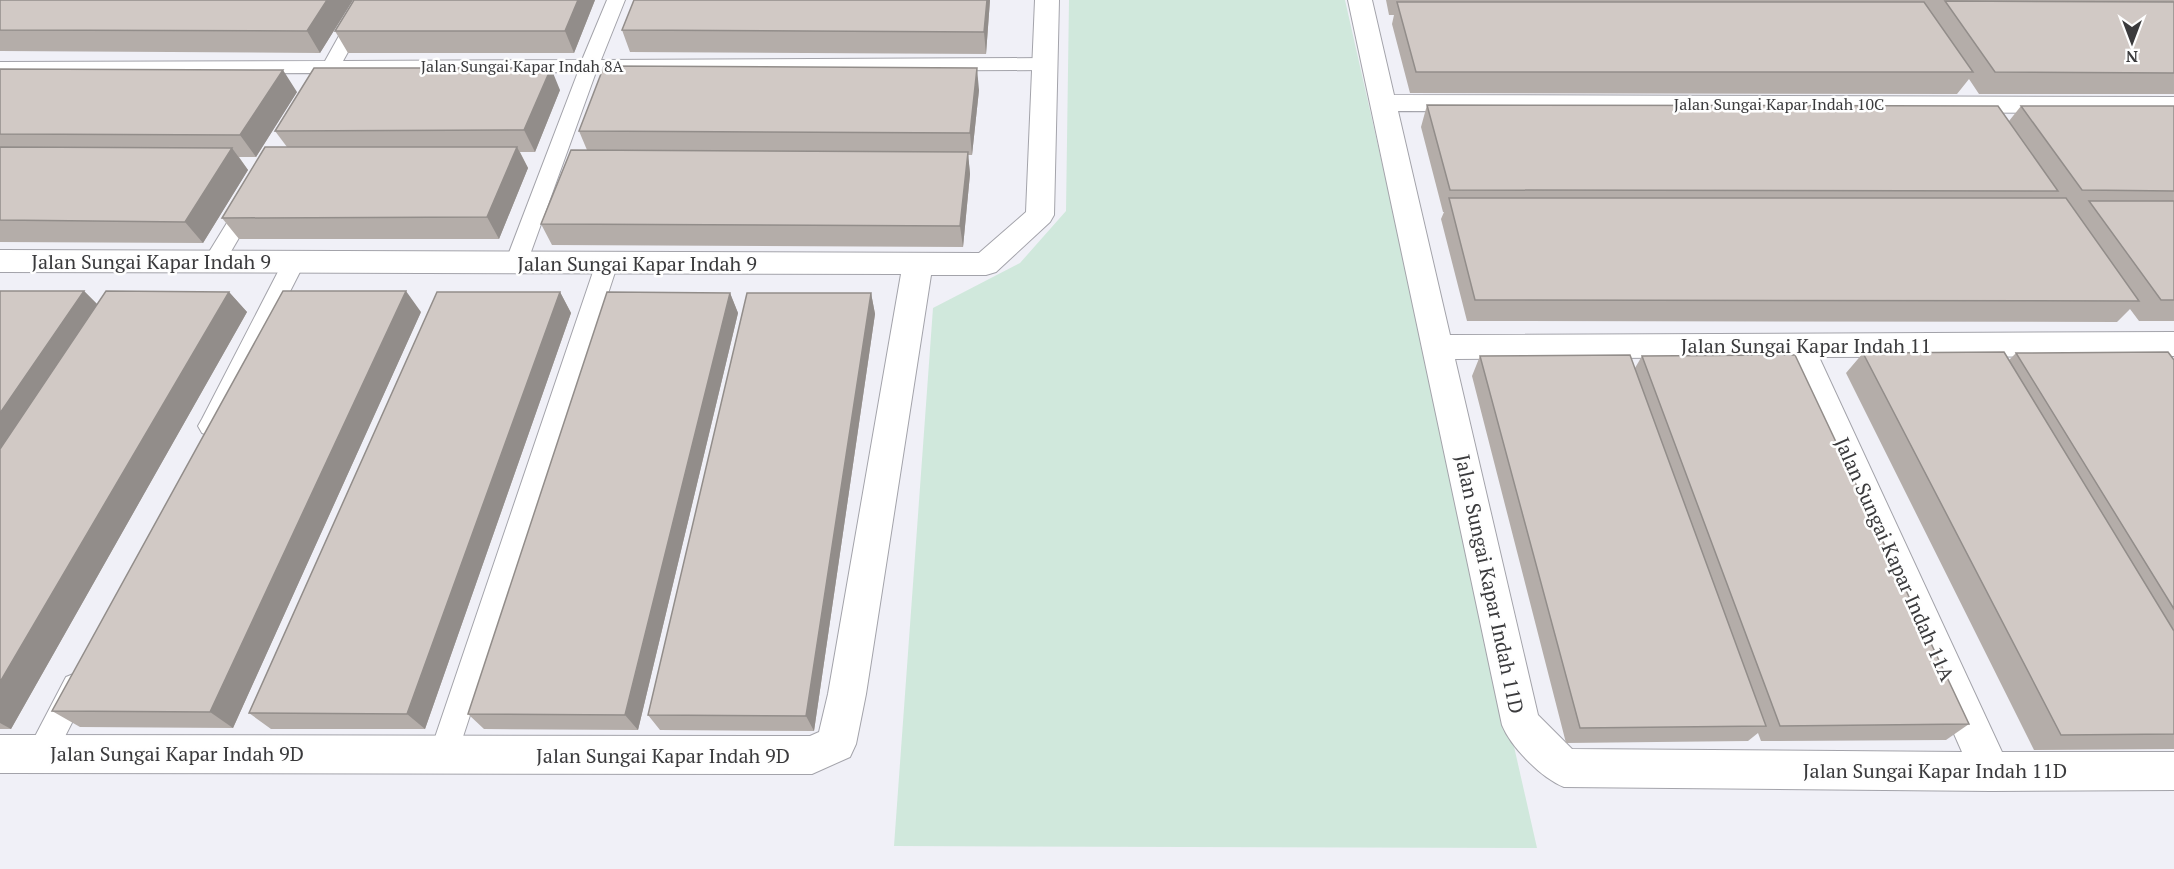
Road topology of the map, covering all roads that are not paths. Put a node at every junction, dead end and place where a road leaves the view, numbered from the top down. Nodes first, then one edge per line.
1 (368, 0) edge
2 (616, 0) edge
3 (1047, 0) edge
4 (1360, 0) edge
5 (1045, 64) junction
6 (589, 66) junction
7 (332, 67) junction
8 (0, 68) edge
9 (315, 95) edge
10 (1383, 103) junction
11 (2174, 105) edge
12 (257, 190) edge
13 (0, 261) edge
14 (214, 262) junction
15 (294, 262) junction
16 (516, 263) junction
17 (607, 263) junction
18 (918, 264) junction
19 (1798, 345) junction
20 (1437, 347) junction
21 (2170, 350) edge
22 (197, 450) edge
23 (84, 670) edge
24 (0, 754) edge
25 (41, 754) junction
26 (444, 755) junction
27 (2174, 771) edge
28 (1991, 772) junction

1 - 7 lane
2 - 6 lane
3 - 5 street, Jalan Sungai Kapar Indah 9
4 - 10 street, Jalan Sungai Kapar Indah 11D
5 - 6 lane, Jalan Sungai Kapar Indah 8A
5 - 18 street, Jalan Sungai Kapar Indah 9
6 - 7 lane, Jalan Sungai Kapar Indah 8A
6 - 16 lane
7 - 8 lane, Jalan Sungai Kapar Indah 8A
7 - 9 lane
10 - 11 street, Jalan Sungai Kapar Indah 10C
10 - 20 street, Jalan Sungai Kapar Indah 11D
12 - 14 lane
13 - 14 street, Jalan Sungai Kapar Indah 9
14 - 15 street, Jalan Sungai Kapar Indah 9
15 - 16 street, Jalan Sungai Kapar Indah 9
15 - 22 lane
16 - 17 street, Jalan Sungai Kapar Indah 9
17 - 18 street, Jalan Sungai Kapar Indah 9
17 - 26 lane
18 - 26 street, Jalan Sungai Kapar Indah 9D
19 - 20 street, Jalan Sungai Kapar Indah 11
19 - 21 street, Jalan Sungai Kapar Indah 11
19 - 28 street, Jalan Sungai Kapar Indah 11A
20 - 28 street, Jalan Sungai Kapar Indah 11D
23 - 25 lane
24 - 25 street, Jalan Sungai Kapar Indah 9D
25 - 26 street, Jalan Sungai Kapar Indah 9D
27 - 28 street, Jalan Sungai Kapar Indah 11D

